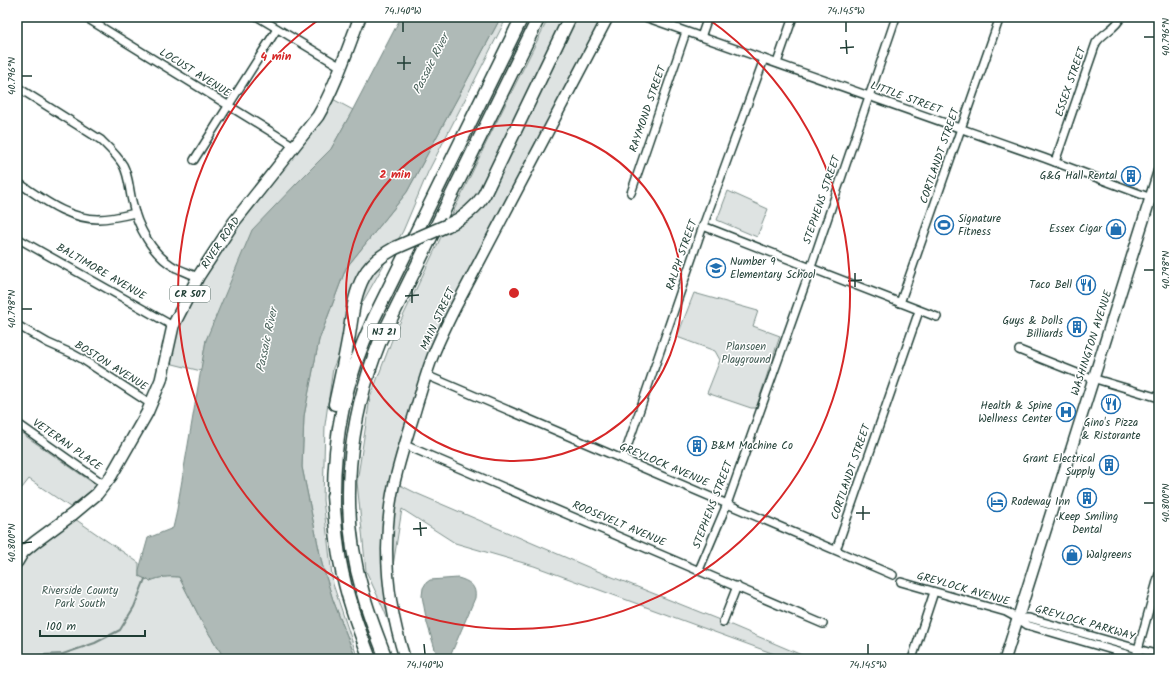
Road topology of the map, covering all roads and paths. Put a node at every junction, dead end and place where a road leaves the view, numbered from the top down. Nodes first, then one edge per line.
1 (85, 17) edge
2 (258, 17) edge
3 (360, 17) edge
4 (522, 17) edge
5 (539, 17) edge
6 (570, 17) edge
7 (608, 17) edge
8 (645, 17) edge
9 (708, 17) edge
10 (793, 17) edge
11 (896, 17) edge
12 (1000, 17) edge
13 (1121, 17) edge
14 (277, 29) junction
15 (686, 32) junction
16 (701, 37) junction
17 (764, 59) junction
18 (777, 63) junction
19 (341, 67) junction
20 (17, 88) edge
21 (869, 96) junction
22 (228, 106) junction
23 (961, 129) junction
24 (294, 146) junction
25 (194, 160) dead end
26 (1055, 162) junction
27 (1159, 171) edge
28 (17, 182) edge
29 (631, 193) dead end
30 (1155, 200) edge
31 (135, 213) junction
32 (704, 226) junction
33 (17, 238) edge
34 (810, 268) junction
35 (198, 277) junction
36 (900, 303) junction
37 (919, 311) junction
38 (937, 317) dead end
39 (17, 325) edge
40 (173, 326) junction
41 (1019, 350) dead end
42 (426, 375) junction
43 (1093, 379) junction
44 (1159, 398) edge
45 (151, 404) junction
46 (17, 423) edge
47 (405, 444) junction
48 (623, 459) junction
49 (105, 484) junction
50 (334, 504) junction
51 (727, 504) junction
52 (836, 550) junction
53 (19, 554) edge
54 (699, 570) junction
55 (1159, 574) edge
56 (893, 575) dead end
57 (901, 582) dead end
58 (737, 586) junction
59 (934, 592) junction
60 (1017, 618) junction
61 (723, 622) dead end
62 (823, 624) dead end
63 (1138, 649) junction
64 (1159, 655) edge
65 (1138, 658) edge
66 (370, 659) edge
67 (386, 659) edge
68 (405, 659) edge
69 (912, 659) edge
70 (1005, 659) edge

1 - 22 street, LOCUST AVENUE
2 - 14 street
3 - 19 main road, RIVER ROAD / CR 507
4 - 50 highway, NJ 21
5 - 67 highway, NJ 21
6 - 50 highway, bridge
7 - 42 street, MAIN STREET
8 - 15 street, LITTLE STREET
9 - 16 street
10 - 18 street
11 - 21 street, STEPHENS STREET
12 - 23 street, CORTLANDT STREET
13 - 26 street, ESSEX STREET
14 - 19 street
14 - 22 street
15 - 16 street, LITTLE STREET
15 - 29 street, RAYMOND STREET
16 - 17 street, LITTLE STREET
17 - 18 street, LITTLE STREET
17 - 32 street, RALPH STREET
18 - 21 street, LITTLE STREET
19 - 24 main road, RIVER ROAD / CR 507
20 - 31 street
21 - 23 street, LITTLE STREET
21 - 34 street, STEPHENS STREET
22 - 24 street, LOCUST AVENUE
22 - 25 street
23 - 26 street, LITTLE STREET
23 - 36 street, CORTLANDT STREET
24 - 35 main road, RIVER ROAD / CR 507
26 - 30 street, LITTLE STREET
27 - 30 street, WASHINGTON AVENUE
28 - 31 street
30 - 43 street, WASHINGTON AVENUE
31 - 35 street
32 - 34 street
32 - 48 street, RALPH STREET
33 - 40 street, BALTIMORE AVENUE
34 - 36 street
34 - 51 street, STEPHENS STREET
35 - 40 main road, RIVER ROAD / CR 507
36 - 37 street
37 - 38 street
37 - 52 street, CORTLANDT STREET
39 - 45 street, BOSTON AVENUE
40 - 45 main road, RIVER ROAD / CR 507
41 - 43 street
42 - 47 street, MAIN STREET
42 - 48 street, GREYLOCK AVENUE
43 - 44 street
43 - 60 street, WASHINGTON AVENUE
45 - 49 main road, RIVER ROAD / CR 507
46 - 49 street, VETERAN PLACE
47 - 54 street, ROOSEVELT AVENUE
47 - 68 street, MAIN STREET
48 - 51 street, GREYLOCK AVENUE
49 - 53 main road, RIVER ROAD / CR 507
50 - 66 highway, NJ 21
51 - 52 street, GREYLOCK AVENUE
51 - 54 street, STEPHENS STREET
52 - 56 street, GREYLOCK AVENUE
54 - 58 street, ROOSEVELT AVENUE
55 - 63 street
57 - 59 street, GREYLOCK AVENUE
58 - 61 street
58 - 62 street, ROOSEVELT AVENUE
59 - 60 street, GREYLOCK AVENUE
59 - 69 street
60 - 63 street, GREYLOCK PARKWAY
60 - 65 street, GREYLOCK PARKWAY
60 - 70 street, WASHINGTON AVENUE
63 - 64 street, GREYLOCK PARKWAY
63 - 65 street

